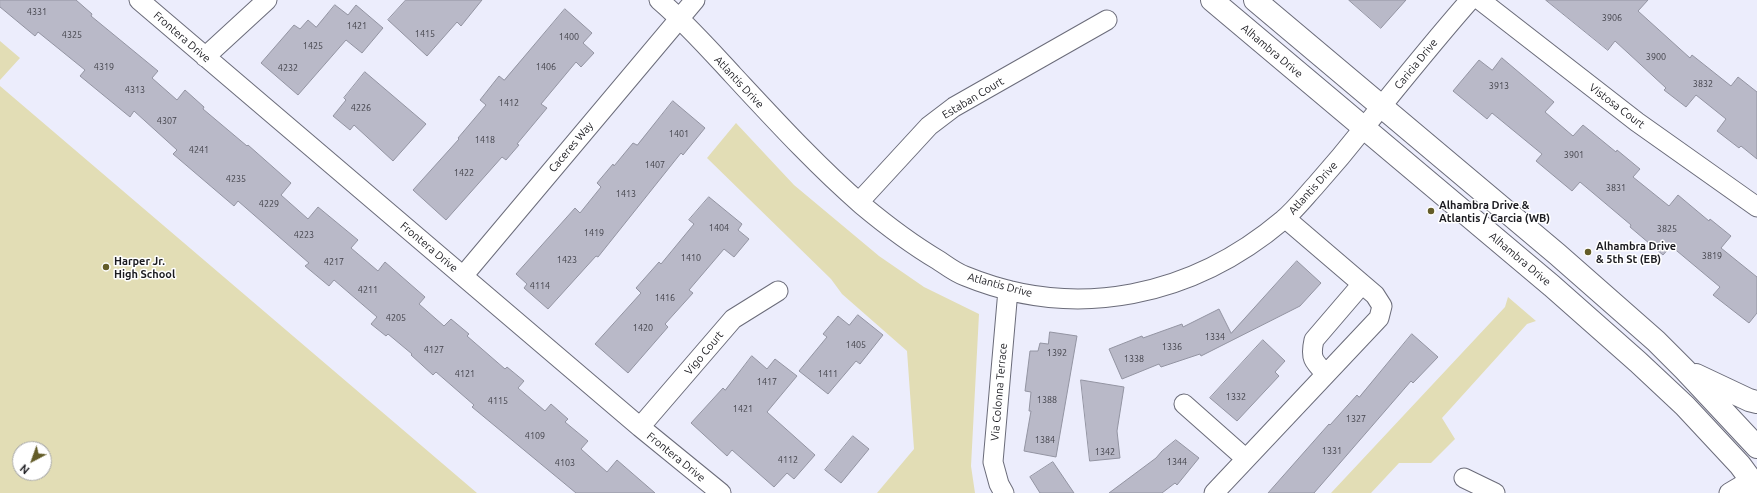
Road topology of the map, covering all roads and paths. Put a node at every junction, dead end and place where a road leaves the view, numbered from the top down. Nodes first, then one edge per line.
1 (139, 0) edge
2 (267, 0) edge
3 (659, 0) edge
4 (695, 0) edge
5 (1212, 0) edge
6 (1255, 0) edge
7 (1470, 0) edge
8 (1480, 0) edge
9 (679, 17) junction
10 (1107, 20) dead end
11 (205, 57) junction
12 (1382, 106) junction
13 (1364, 129) junction
14 (859, 202) junction
15 (1757, 207) edge
16 (1285, 218) junction
17 (463, 276) junction
18 (1362, 284) junction
19 (1008, 290) junction
20 (778, 291) dead end
21 (1685, 370) junction
22 (1326, 374) junction
23 (1757, 402) edge
24 (1184, 404) dead end
25 (640, 427) junction
26 (1757, 447) edge
27 (1246, 458) junction
28 (1464, 478) dead end
29 (1755, 481) edge
30 (721, 493) edge
31 (1004, 493) edge
32 (1214, 493) edge
33 (1495, 493) edge
34 (1729, 493) edge

1 - 11 street, Frontera Drive
2 - 11 street
3 - 9 street, Atlantis Drive
4 - 9 street, Caceres Way
5 - 13 main road, Alhambra Drive
6 - 12 main road
7 - 12 street, Caricia Drive
8 - 15 street, Vistosa Court
9 - 14 street, Atlantis Drive
9 - 17 street, Caceres Way
10 - 14 street, Estaban Court
11 - 17 street, Frontera Drive
12 - 13 street, Caricia Drive
12 - 21 main road
13 - 16 street, Atlantis Drive
13 - 29 main road, Alhambra Drive
14 - 19 street, Atlantis Drive
16 - 18 street
16 - 19 street, Atlantis Drive
17 - 25 street, Frontera Drive
18 - 22 street
18 - 22 street
19 - 31 street, Via Colonna Terrace
20 - 25 street, Vigo Court
21 - 23 main road
21 - 26 main road
22 - 27 street
24 - 27 street
25 - 30 street, Frontera Drive
27 - 32 street
28 - 33 street
29 - 34 street

